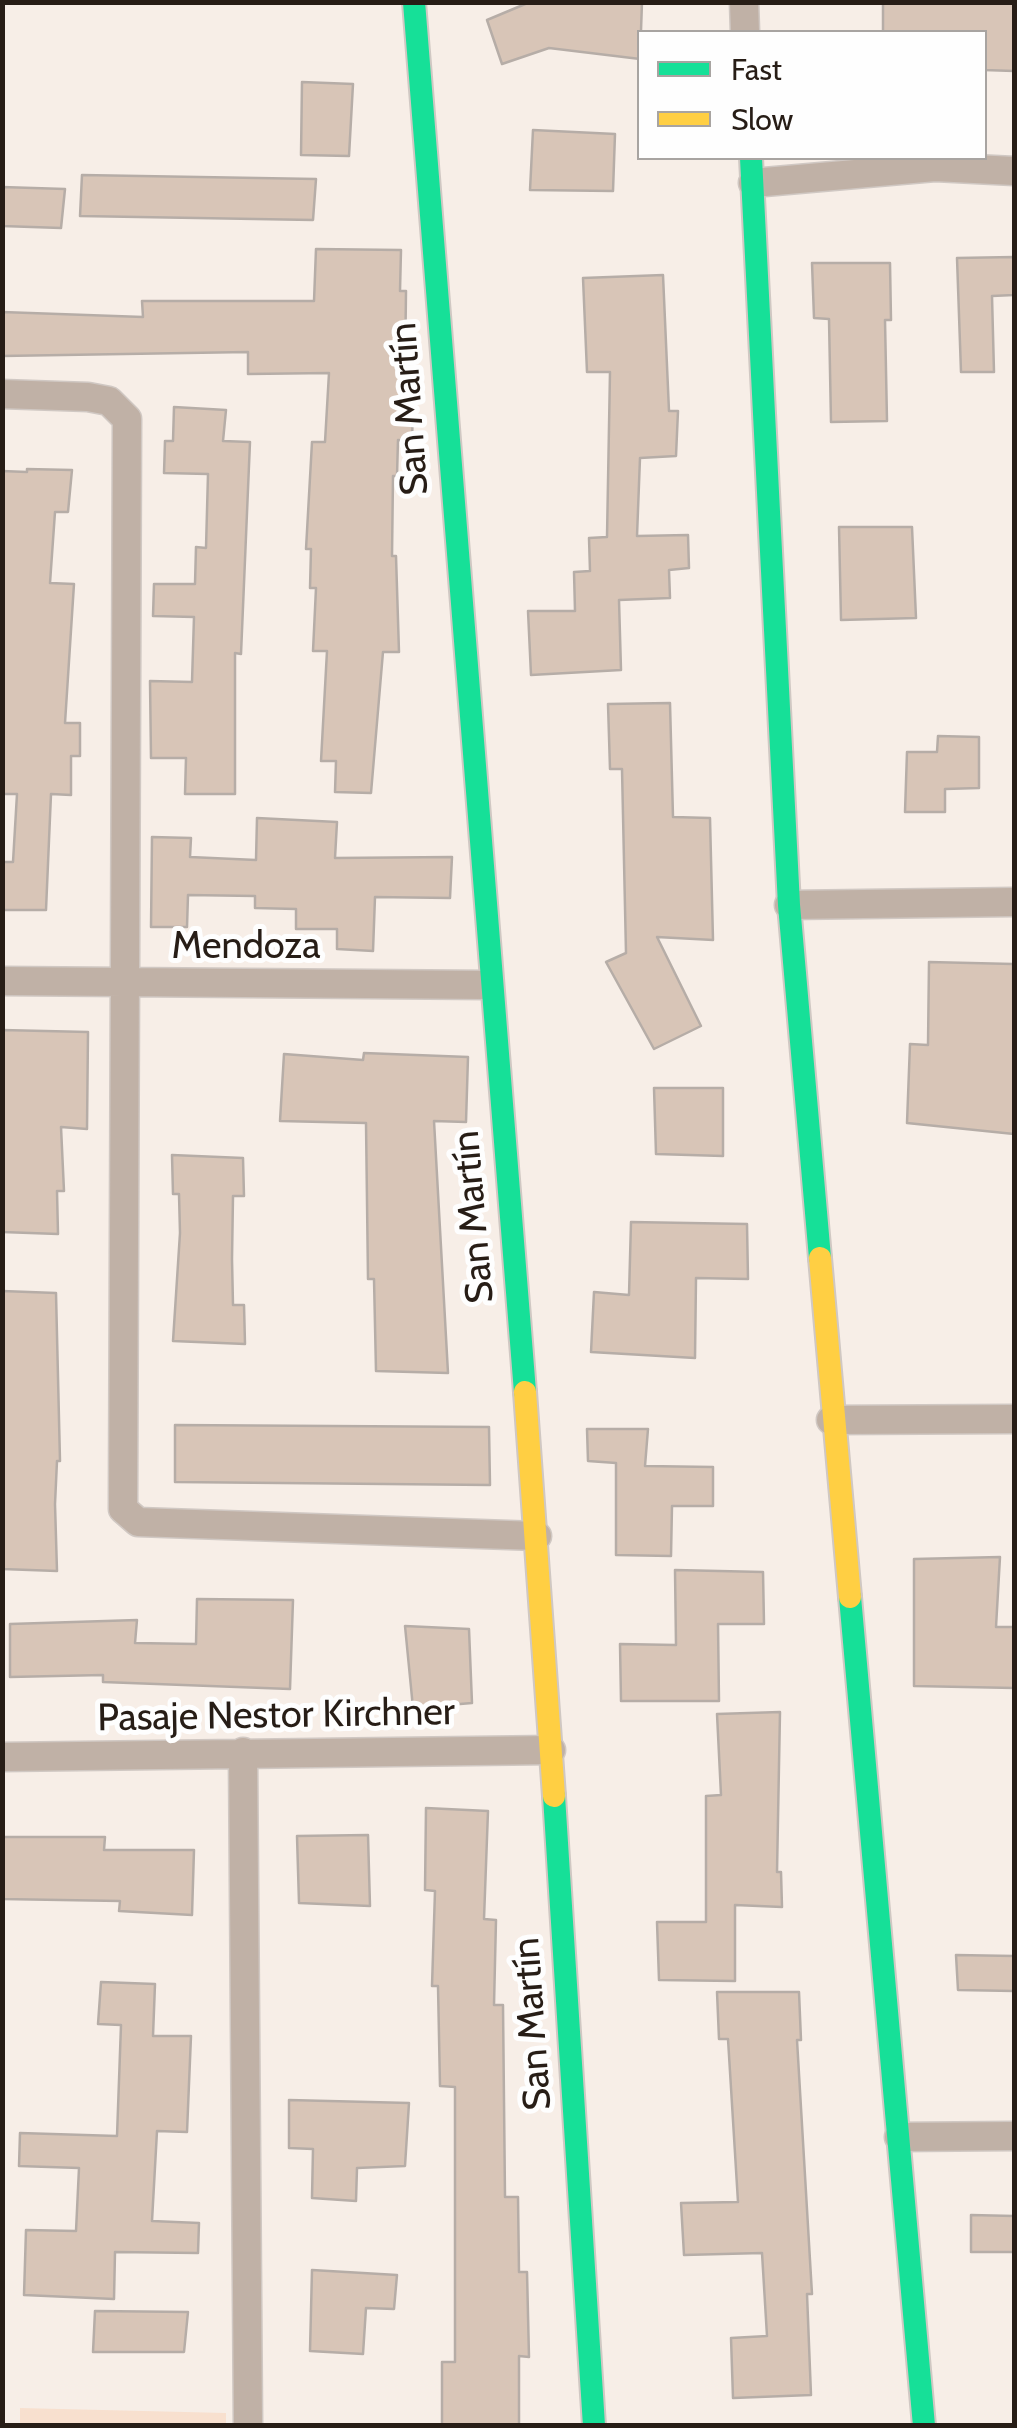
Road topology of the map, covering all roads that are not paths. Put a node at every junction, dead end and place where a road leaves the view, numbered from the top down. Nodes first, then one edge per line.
1 (414, 2) edge
2 (744, 2) edge
3 (745, 30) edge
4 (752, 170) edge
5 (1014, 170) edge
6 (2, 394) edge
7 (1014, 902) edge
8 (788, 905) junction
9 (2, 981) edge
10 (122, 984) junction
11 (489, 985) junction
12 (1014, 1419) edge
13 (831, 1420) junction
14 (536, 1536) junction
15 (551, 1750) junction
16 (243, 1752) junction
17 (2, 1757) edge
18 (1014, 2136) edge
19 (899, 2137) junction
20 (248, 2426) edge
21 (594, 2426) edge
22 (924, 2426) edge

1 - 11 street, San Martín
2 - 3 street
4 - 5 street
4 - 8 street
6 - 10 street
7 - 8 street
8 - 13 street
9 - 10 street, Mendoza
10 - 11 street, Mendoza
10 - 14 street
11 - 14 street, San Martín
12 - 13 street
13 - 19 street
14 - 15 street, San Martín
15 - 16 street, Pasaje Nestor Kirchner
15 - 21 street, San Martín
16 - 17 street, Pasaje Nestor Kirchner
16 - 20 street
18 - 19 street
19 - 22 street

